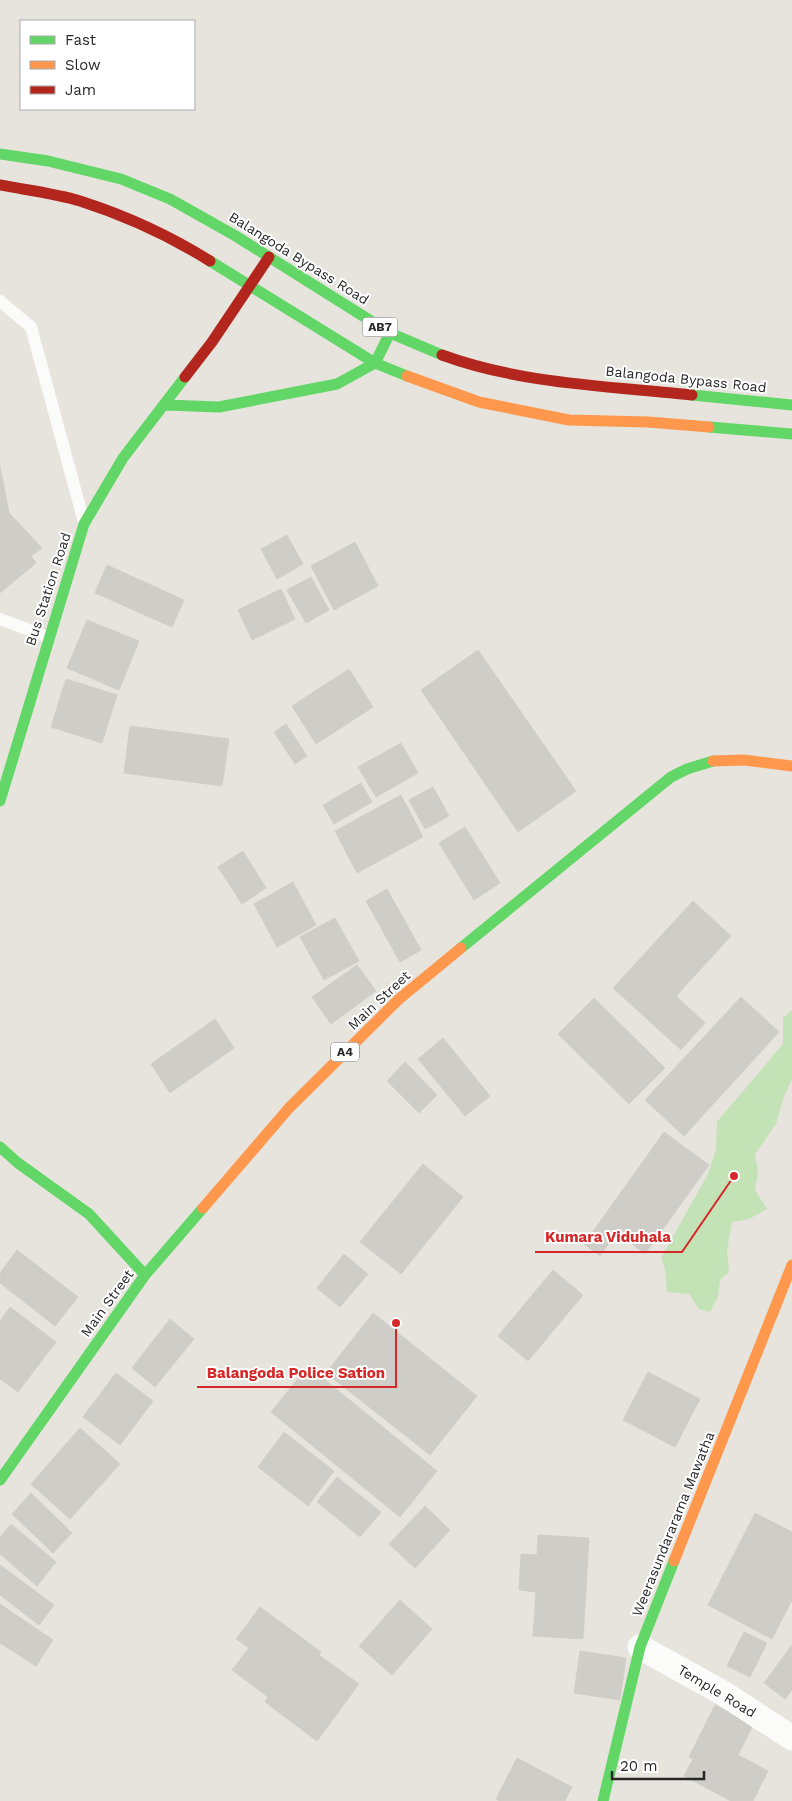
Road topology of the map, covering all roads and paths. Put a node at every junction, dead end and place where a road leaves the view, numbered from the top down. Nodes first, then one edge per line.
1 (0, 154) edge
2 (0, 185) edge
3 (269, 257) junction
4 (249, 286) junction
5 (0, 301) edge
6 (390, 333) junction
7 (375, 363) junction
8 (792, 405) edge
9 (164, 406) junction
10 (792, 434) edge
11 (84, 524) junction
12 (0, 619) edge
13 (48, 637) junction
14 (792, 766) edge
15 (0, 800) edge
16 (0, 1146) edge
17 (792, 1266) edge
18 (146, 1276) junction
19 (787, 1294) edge
20 (0, 1480) edge
21 (640, 1647) junction
22 (792, 1738) edge
23 (603, 1801) edge

1 - 3 main road, Balangoda Bypass Road / AB7
2 - 4 main road, AB7
3 - 4 main road, Bus Station Road
3 - 6 main road, Balangoda Bypass Road / AB7
4 - 7 main road, AB7
4 - 9 main road, Bus Station Road
5 - 11 lane
6 - 7 main road
6 - 8 main road, Balangoda Bypass Road / AB7
7 - 9 main road
7 - 10 main road, AB7
9 - 11 main road, Bus Station Road
11 - 13 main road, Bus Station Road
12 - 13 lane
13 - 15 main road, Bus Station Road
14 - 18 main road, Main Street / A4
16 - 18 main road
17 - 19 main road, Weerasundararama Mawatha
18 - 20 main road, Main Street / A4
19 - 21 main road, Weerasundararama Mawatha
21 - 22 street, Temple Road
21 - 23 main road, Weerasundararama Mawatha

